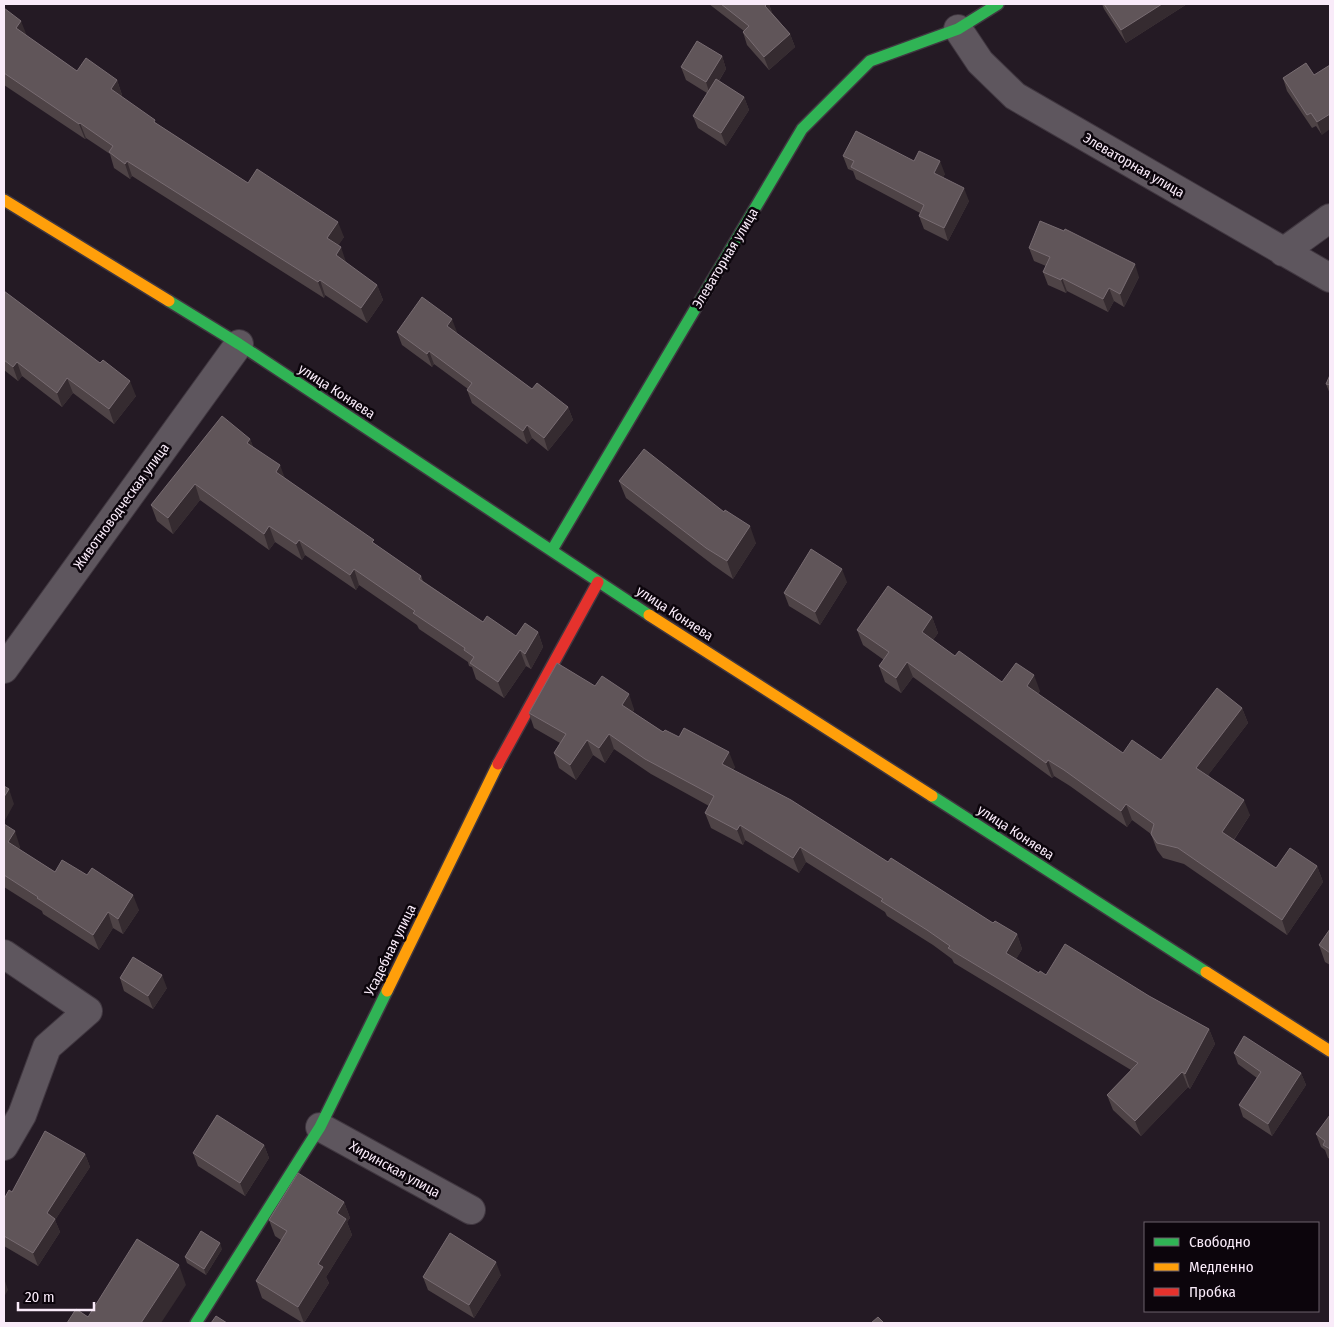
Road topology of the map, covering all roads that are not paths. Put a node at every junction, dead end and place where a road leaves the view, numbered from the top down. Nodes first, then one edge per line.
1 (998, 4) edge
2 (958, 29) junction
3 (4, 200) edge
4 (1330, 218) edge
5 (1283, 252) junction
6 (1330, 278) edge
7 (239, 344) junction
8 (552, 550) junction
9 (598, 582) junction
10 (4, 669) edge
11 (4, 954) edge
12 (1330, 1051) edge
13 (320, 1127) junction
14 (4, 1146) edge
15 (471, 1210) dead end
16 (196, 1323) edge

1 - 2 street, Элеваторная улица
2 - 5 street, Элеваторная улица
2 - 8 street, Элеваторная улица
3 - 7 street, улица Коняева
4 - 5 street
5 - 6 street, Элеваторная улица
7 - 8 street, улица Коняева
7 - 10 street, Животноводческая улица
8 - 9 street, улица Коняева
9 - 12 street, улица Коняева
9 - 13 street, Усадебная улица
11 - 14 street
13 - 15 street, Хиринская улица
13 - 16 street, Усадебная улица

